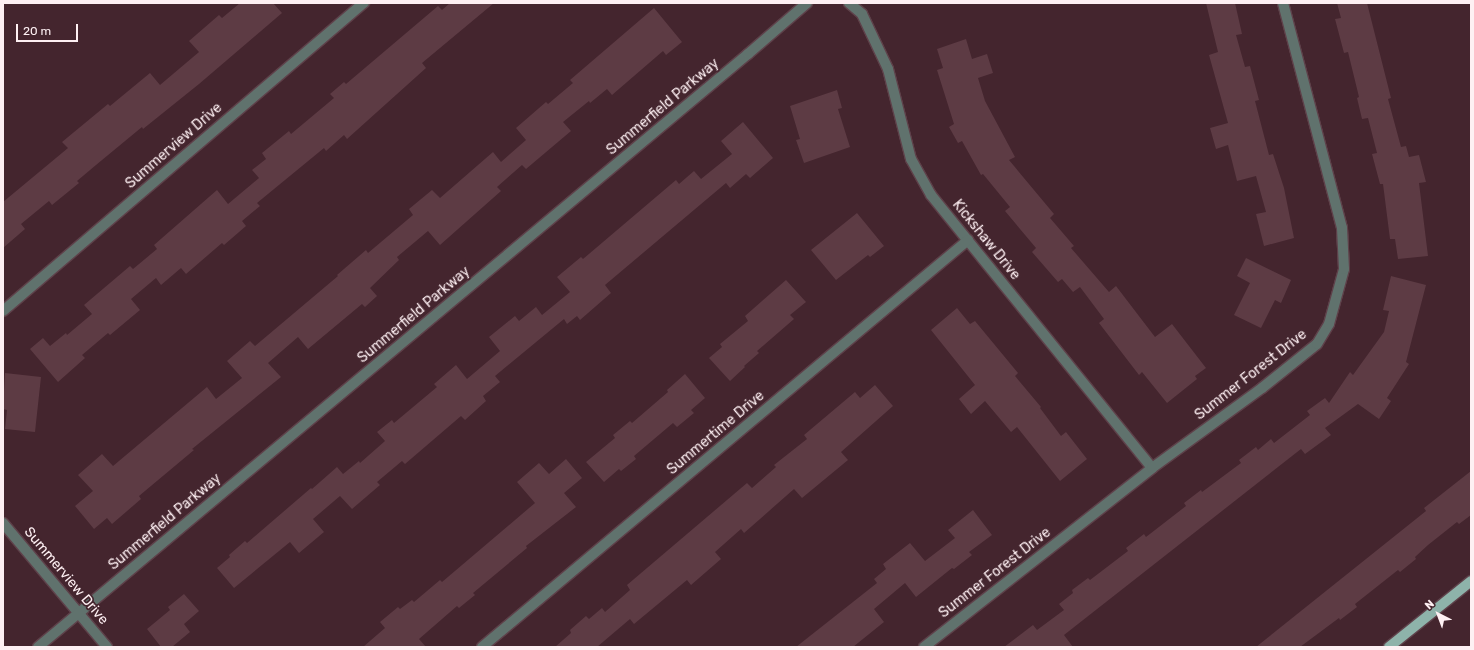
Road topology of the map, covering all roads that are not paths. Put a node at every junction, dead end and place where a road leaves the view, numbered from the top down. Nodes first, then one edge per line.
1 (364, 3) edge
2 (807, 3) edge
3 (850, 3) edge
4 (1282, 3) edge
5 (968, 240) junction
6 (3, 311) edge
7 (1152, 468) junction
8 (3, 523) edge
9 (1471, 581) edge
10 (79, 613) junction
11 (38, 647) edge
12 (107, 647) edge
13 (482, 647) edge
14 (924, 647) edge
15 (1389, 647) edge

1 - 6 street, Summerview Drive
2 - 10 street, Summerfield Parkway
3 - 5 street, Kickshaw Drive
4 - 7 street, Summer Forest Drive
5 - 7 street, Kickshaw Drive
5 - 13 street, Summertime Drive
7 - 14 street, Summer Forest Drive
8 - 10 street, Summerview Drive
9 - 15 main road
10 - 11 street, Summerfield Parkway
10 - 12 street, Summerview Drive

